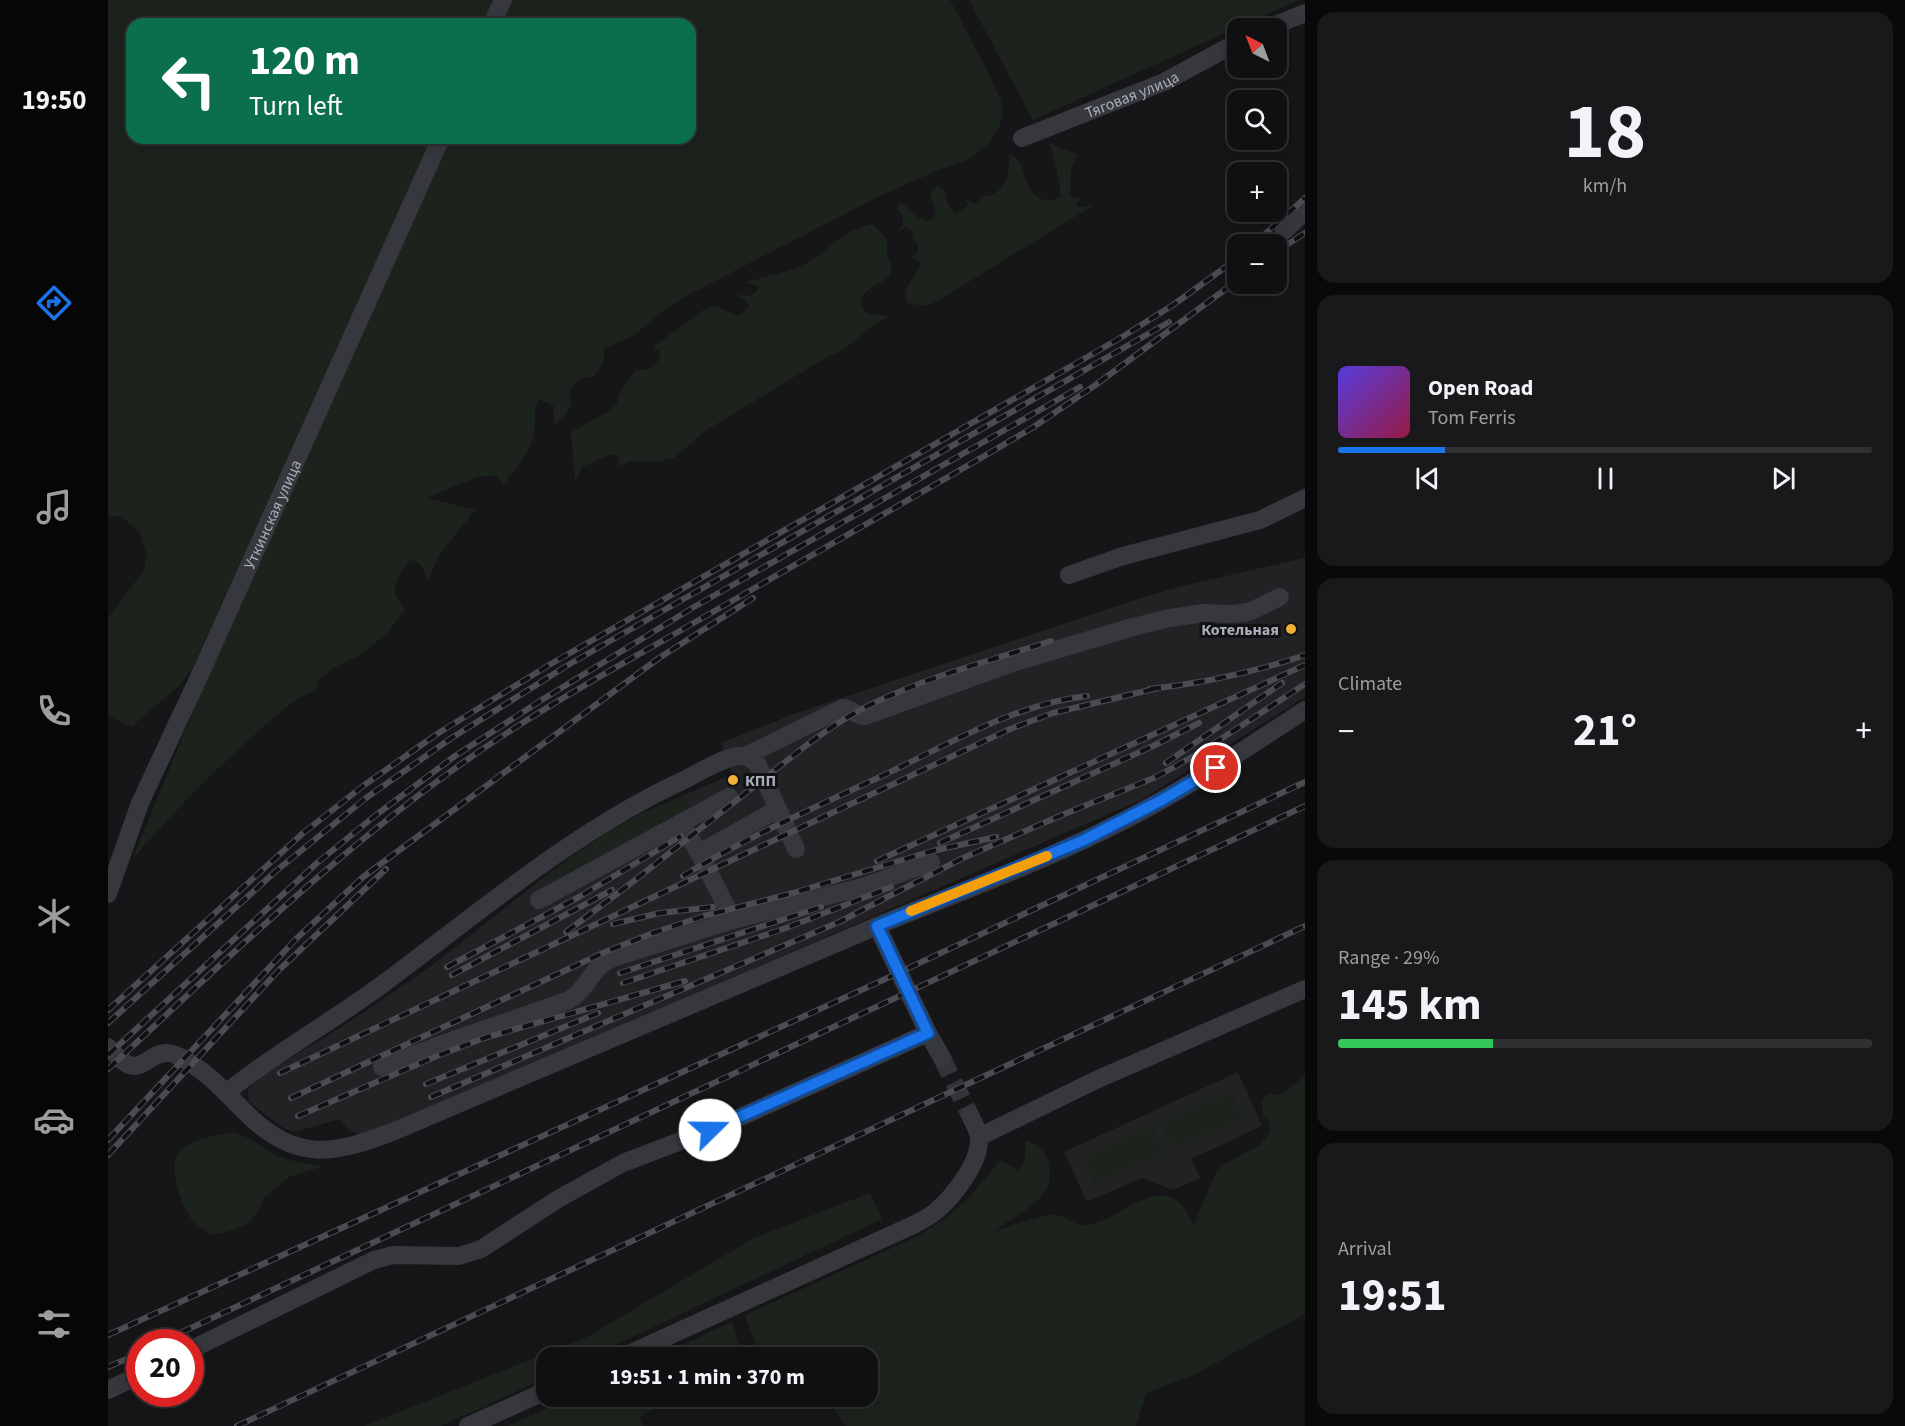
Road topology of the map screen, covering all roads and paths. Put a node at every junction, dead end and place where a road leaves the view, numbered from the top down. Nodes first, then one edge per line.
1 (503, 0) edge
2 (1305, 14) edge
3 (495, 18) edge
4 (1287, 21) edge
5 (1227, 48) edge
6 (1022, 138) dead end
7 (438, 144) edge
8 (1305, 210) edge
9 (1284, 231) dead end
10 (1305, 498) edge
11 (1069, 575) dead end
12 (1280, 597) dead end
13 (1305, 710) edge
14 (746, 756) junction
15 (729, 797) dead end
16 (778, 809) junction
17 (681, 823) junction
18 (796, 849) dead end
19 (699, 853) junction
20 (931, 862) dead end
21 (108, 894) edge
22 (539, 900) dead end
23 (733, 920) junction
24 (877, 926) junction
25 (1305, 989) edge
26 (928, 1033) junction
27 (108, 1047) edge
28 (942, 1058) tunnel mouth
29 (382, 1067) dead end
30 (227, 1092) junction
31 (970, 1115) tunnel mouth
32 (979, 1137) junction
33 (204, 1343) edge
34 (644, 1347) edge
35 (126, 1382) edge
36 (108, 1390) edge
37 (536, 1395) edge
38 (468, 1426) edge

1 - 3 street
2 - 4 street
5 - 6 street, Тяговая улица
7 - 21 street, Уткинская улица
8 - 9 street
10 - 11 street
12 - 14 street
13 - 24 street
14 - 16 street
14 - 30 street
15 - 17 street
16 - 18 street
16 - 19 street
17 - 19 street
17 - 22 street
19 - 23 street
20 - 23 street
23 - 29 street
24 - 26 street
24 - 30 street
25 - 32 street
26 - 28 street
26 - 33 street
27 - 30 street
31 - 32 street
32 - 34 street
35 - 36 street
37 - 38 street

